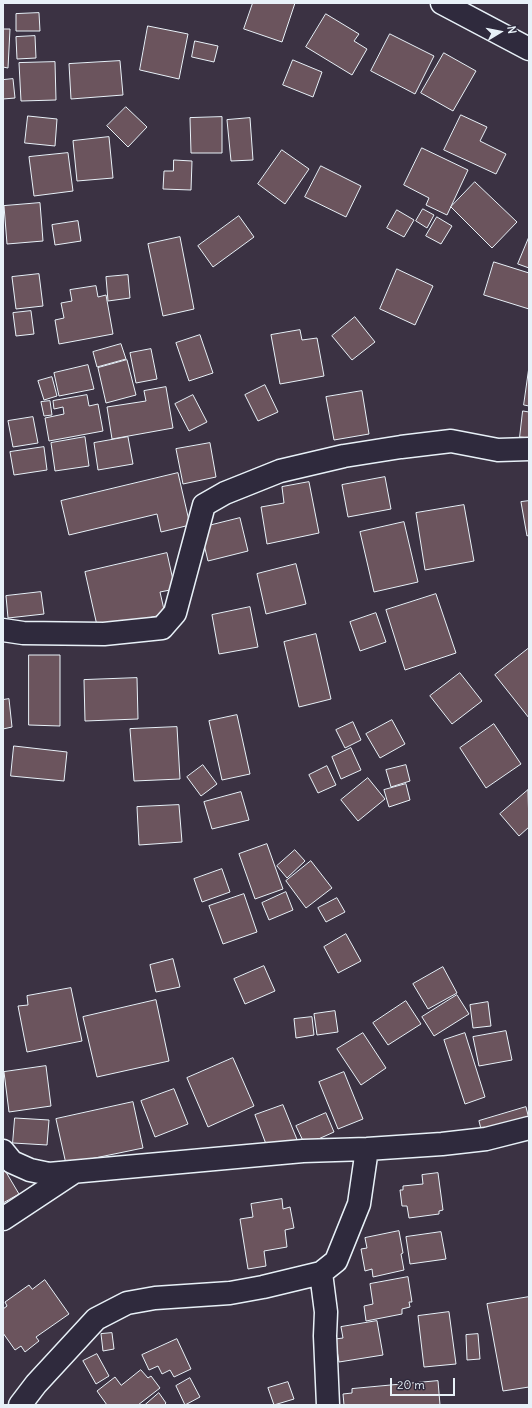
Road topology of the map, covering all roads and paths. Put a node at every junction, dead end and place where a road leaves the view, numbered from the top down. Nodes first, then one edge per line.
1 (442, 3) edge
2 (529, 49) edge
3 (529, 449) edge
4 (3, 630) edge
5 (529, 1128) edge
6 (367, 1149) junction
7 (3, 1151) edge
8 (75, 1172) junction
9 (3, 1219) edge
10 (321, 1273) junction
11 (20, 1405) edge
12 (328, 1405) edge

1 - 2 street
3 - 4 street
5 - 6 street
6 - 8 street
6 - 10 street
7 - 8 street
8 - 9 street
10 - 11 street
10 - 12 street

